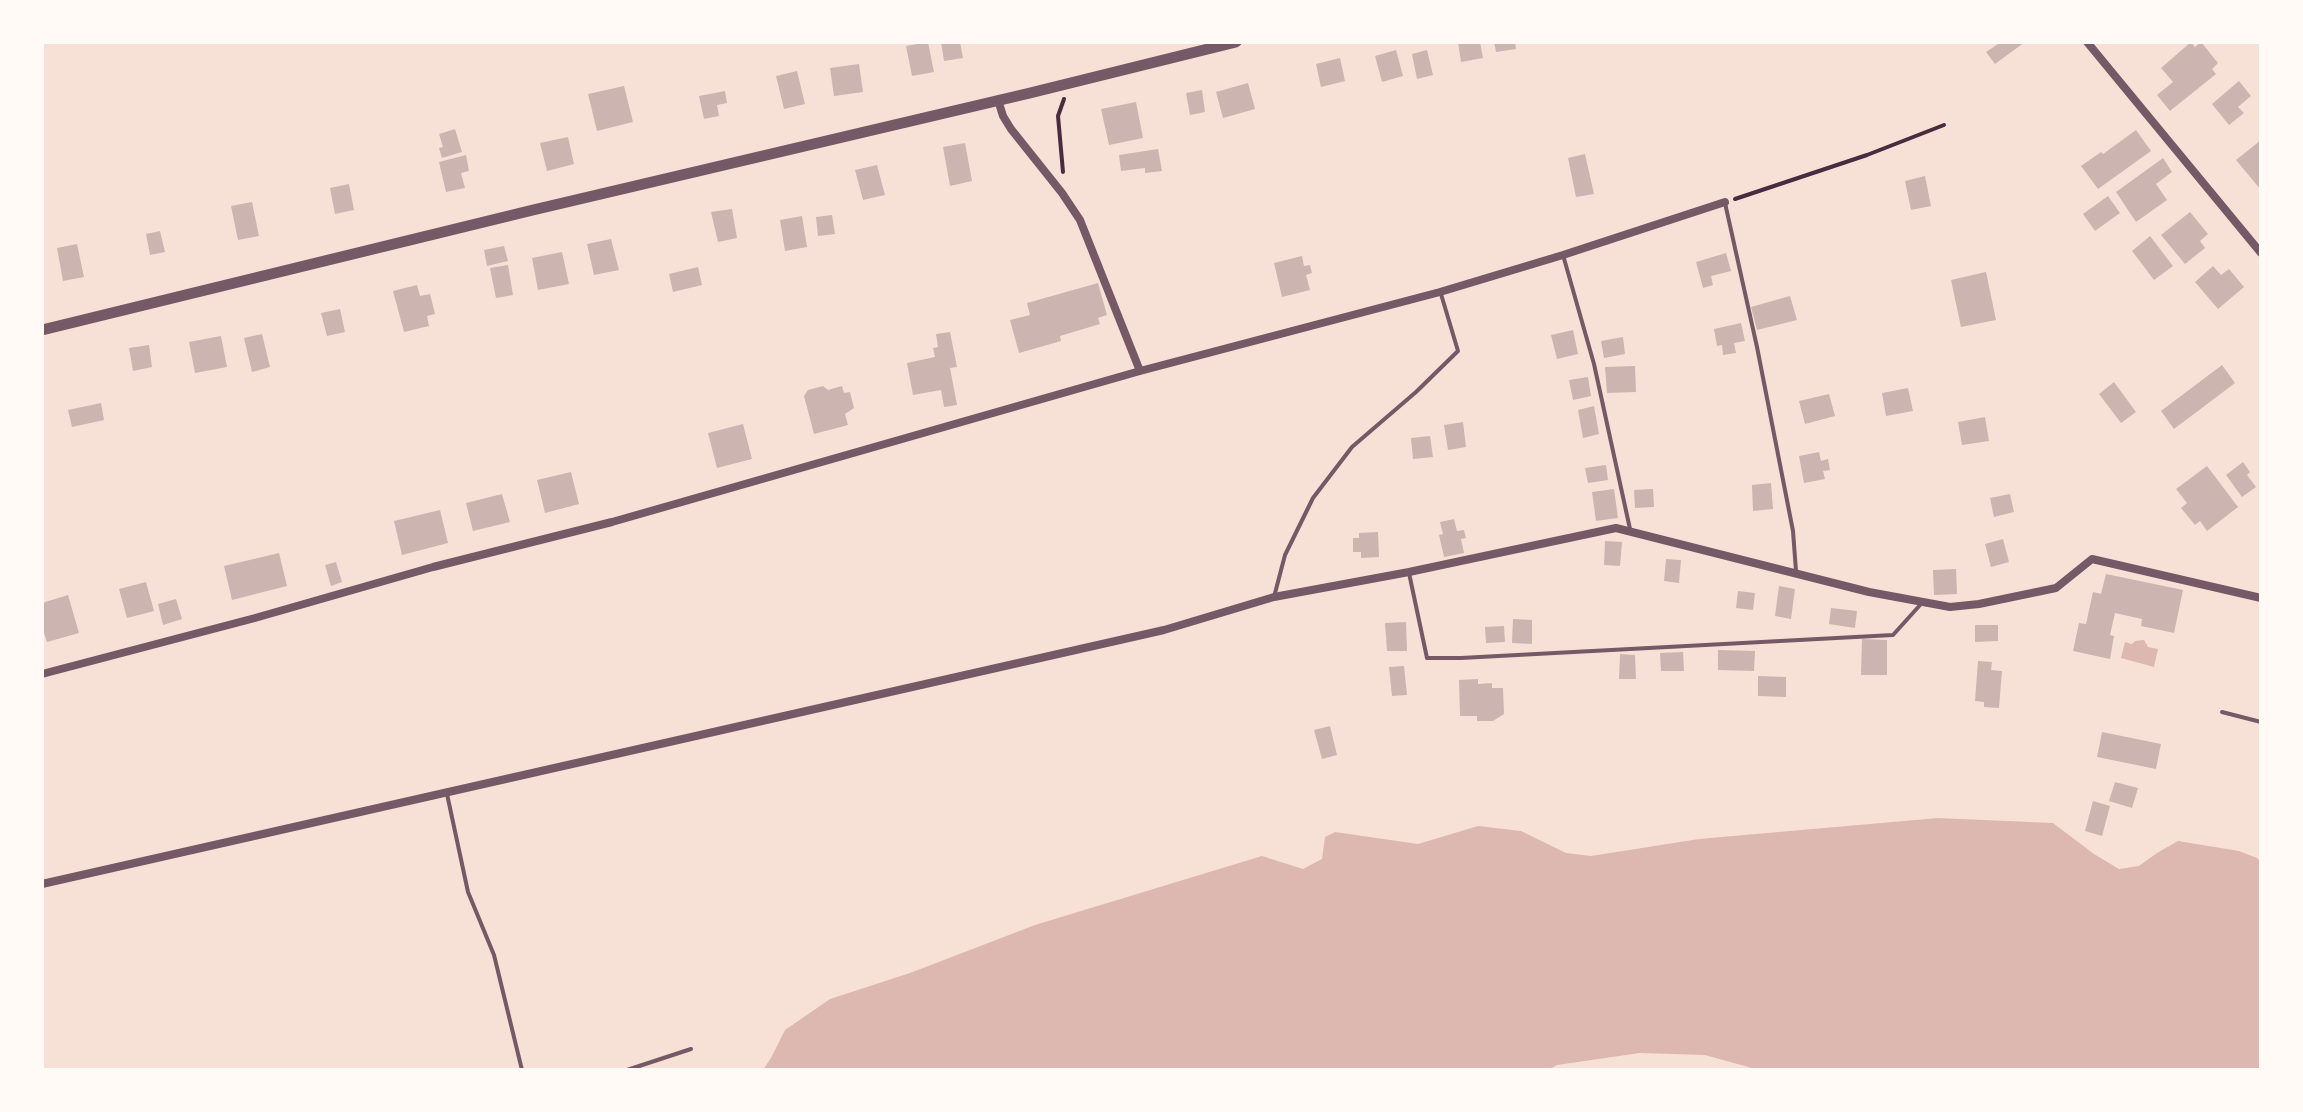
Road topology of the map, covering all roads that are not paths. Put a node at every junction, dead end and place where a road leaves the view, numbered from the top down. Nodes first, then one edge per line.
1 (1236, 42) edge
2 (2087, 42) edge
3 (998, 100) junction
4 (1725, 202) joint
5 (2261, 253) edge
6 (1563, 255) junction
7 (1440, 292) junction
8 (42, 330) edge
9 (1140, 371) junction
10 (1630, 532) junction
11 (1409, 572) junction
12 (1796, 574) junction
13 (1274, 597) junction
14 (2261, 598) edge
15 (1923, 602) junction
16 (42, 674) edge
17 (2222, 712) dead end
18 (2261, 722) edge
19 (447, 794) junction
20 (42, 884) edge
21 (691, 1049) dead end
22 (522, 1070) edge
23 (627, 1070) edge

1 - 3 street
2 - 5 street
3 - 8 street
3 - 9 street
4 - 6 street
4 - 12 lane
6 - 7 street
6 - 10 lane
7 - 9 street
7 - 13 lane
9 - 16 street
10 - 11 street
10 - 12 street
11 - 13 street
11 - 15 lane
12 - 15 street
13 - 19 street
14 - 15 street
17 - 18 lane
19 - 20 street
19 - 22 lane
21 - 23 lane

